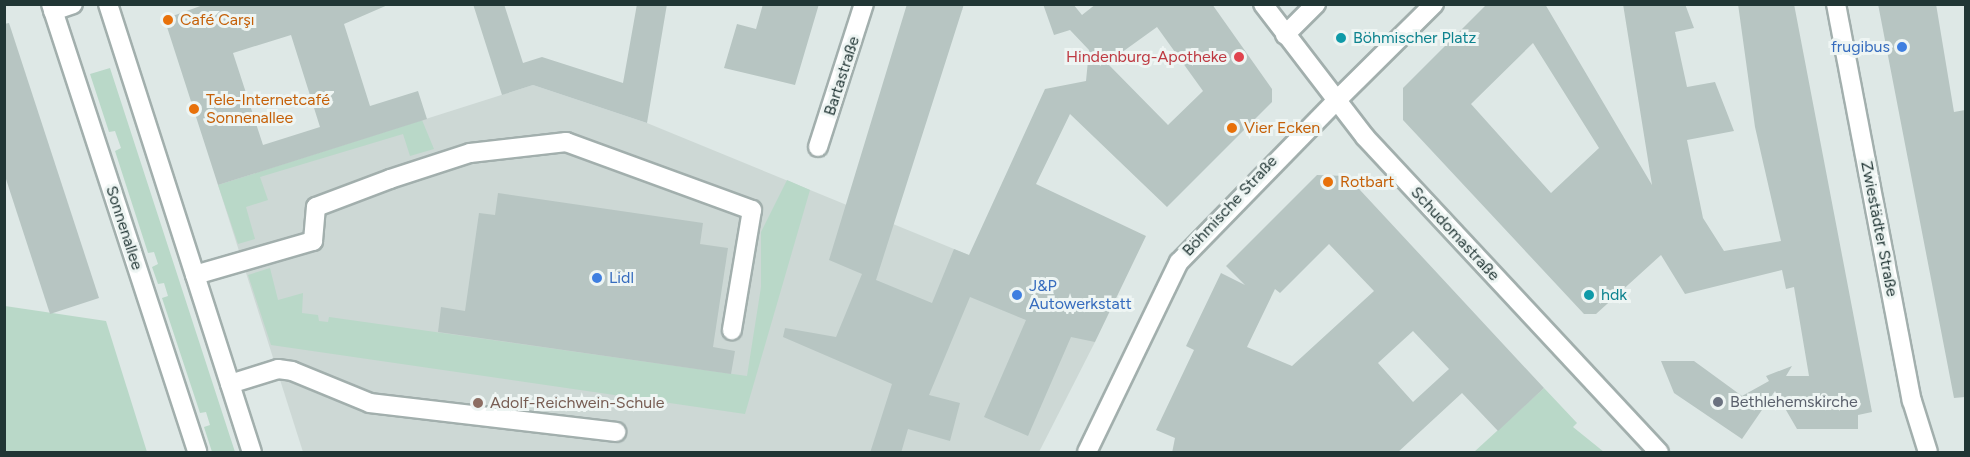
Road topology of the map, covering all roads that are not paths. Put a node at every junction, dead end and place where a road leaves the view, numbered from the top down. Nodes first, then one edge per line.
1 (73, 4) edge
2 (108, 4) edge
3 (864, 4) edge
4 (1263, 4) edge
5 (1316, 4) edge
6 (1434, 4) edge
7 (1836, 4) edge
8 (52, 8) edge
9 (1285, 35) junction
10 (1336, 101) junction
11 (818, 147) dead end
12 (195, 275) junction
13 (732, 330) dead end
14 (230, 384) junction
15 (616, 432) dead end
16 (196, 453) edge
17 (252, 453) edge
18 (1087, 453) edge
19 (1659, 453) edge
20 (1928, 453) edge

1 - 8 street
2 - 12 street
3 - 11 street, Bartastraße
4 - 9 street, Schudomastraße
5 - 9 street
6 - 10 street, Böhmische Straße
7 - 20 street, Zwiestädter Straße
8 - 16 street, Sonnenallee
9 - 10 street, Schudomastraße
10 - 18 street, Böhmische Straße
10 - 19 street, Schudomastraße
12 - 13 street
12 - 14 street
14 - 15 street
14 - 17 street

